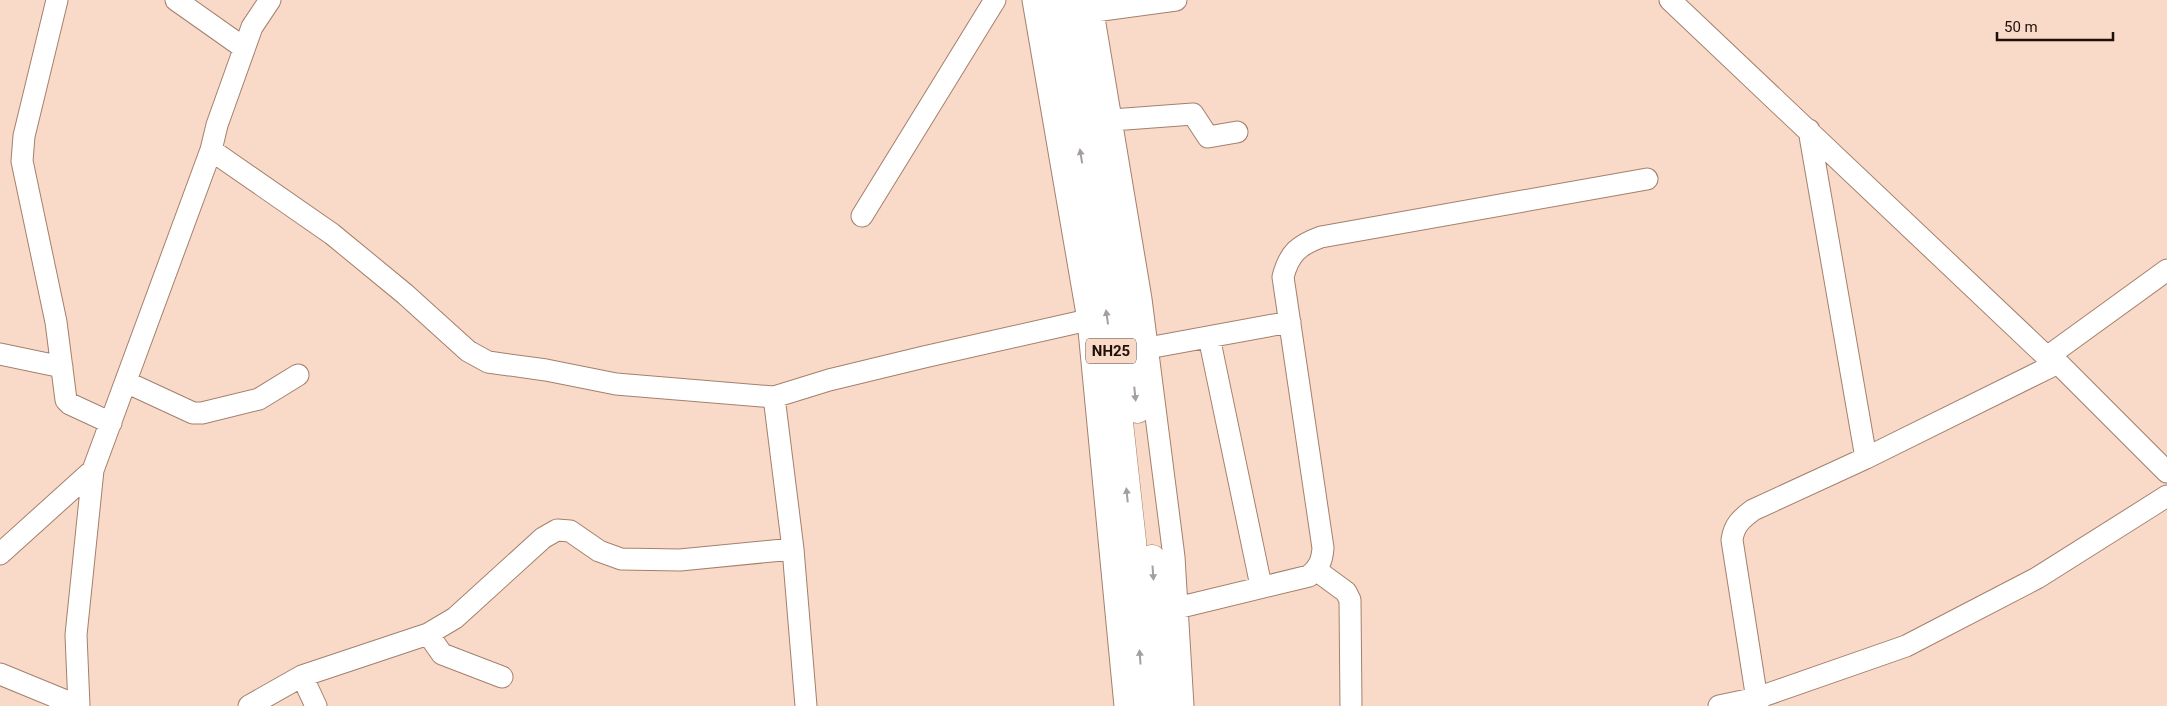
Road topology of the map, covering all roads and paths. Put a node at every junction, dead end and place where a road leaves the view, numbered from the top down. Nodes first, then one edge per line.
1 (57, 0) edge
2 (176, 0) edge
3 (270, 0) edge
4 (995, 0) edge
5 (1176, 0) edge
6 (1670, 0) edge
7 (1060, 5) edge
8 (244, 48) junction
9 (1112, 120) junction
10 (1809, 130) junction
11 (1237, 132) dead end
12 (211, 150) junction
13 (1646, 178) dead end
14 (862, 216) dead end
15 (2167, 270) edge
16 (1088, 320) junction
17 (1290, 322) junction
18 (1209, 337) junction
19 (1148, 348) junction
20 (0, 354) edge
21 (2053, 360) junction
22 (62, 367) junction
23 (298, 375) dead end
24 (126, 382) junction
25 (774, 397) junction
26 (112, 423) junction
27 (1866, 458) junction
28 (93, 470) junction
29 (2167, 472) edge
30 (2167, 496) edge
31 (793, 549) junction
32 (0, 554) edge
33 (1316, 570) junction
34 (1261, 586) junction
35 (1177, 608) junction
36 (428, 634) junction
37 (0, 674) edge
38 (302, 676) junction
39 (502, 677) dead end
40 (1758, 702) edge
41 (79, 706) edge
42 (249, 706) edge
43 (316, 706) edge
44 (806, 706) edge
45 (1125, 706) edge
46 (1143, 706) edge
47 (1163, 706) edge
48 (1183, 706) edge
49 (1351, 706) edge
50 (1719, 706) edge

1 - 22 street
2 - 8 street
3 - 8 street
4 - 14 street
5 - 7 street
6 - 10 street
7 - 9 street
7 - 16 street
46 -> 7 highway, NH25
7 -> 47 highway, NH25
8 - 12 street
9 - 11 street
9 - 19 street
10 - 21 street
10 - 27 street
12 - 24 street
12 - 25 street
13 - 17 street
15 - 21 street
16 - 25 street
16 - 45 street
17 - 18 street
17 - 33 street
18 - 19 street
18 - 34 street
19 - 35 street
20 - 22 street
21 - 27 street
21 - 29 street
22 - 26 street
23 - 24 street
24 - 26 street
25 - 31 street
26 - 28 street
27 - 40 street
28 - 32 street
28 - 41 street
30 - 40 street
31 - 36 street
31 - 44 street
33 - 34 street
33 - 49 street
34 - 35 street
35 - 48 street
36 - 38 street
36 - 39 street
37 - 41 street
38 - 42 street
38 - 43 street
40 - 50 street

